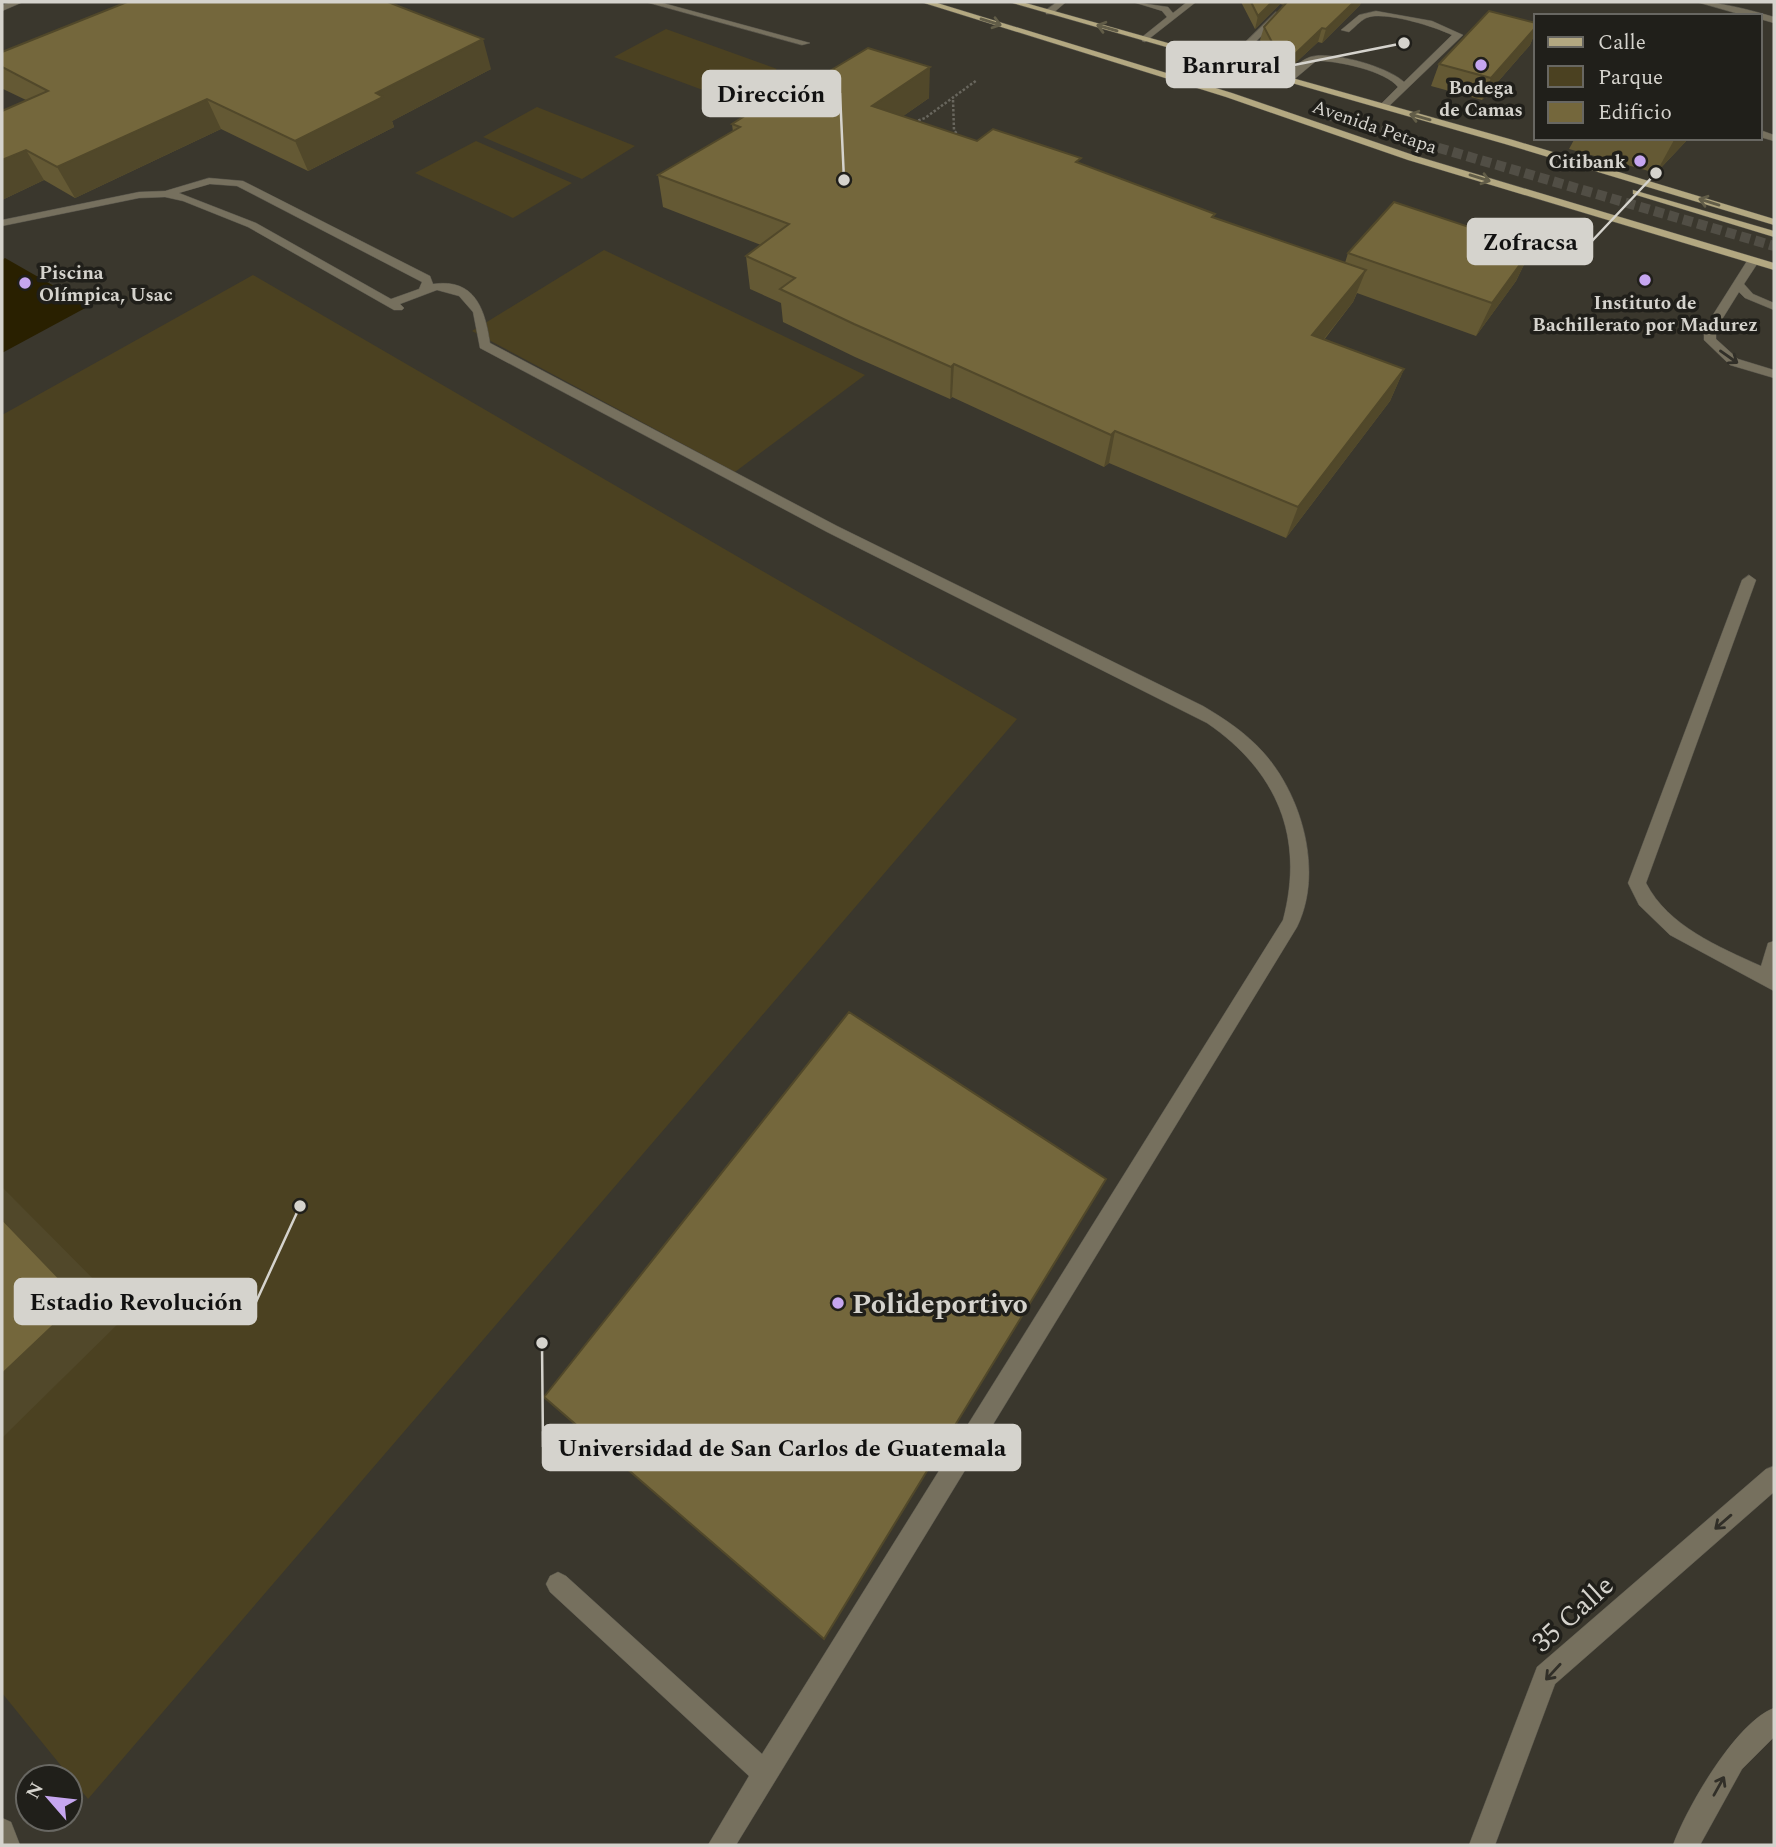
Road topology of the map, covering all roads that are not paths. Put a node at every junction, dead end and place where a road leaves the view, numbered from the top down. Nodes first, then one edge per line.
1 (19, 2) edge
2 (650, 2) edge
3 (925, 2) edge
4 (1013, 2) edge
5 (1062, 2) edge
6 (1137, 2) edge
7 (1192, 2) edge
8 (1701, 2) edge
9 (2, 8) edge
10 (1285, 8) edge
11 (1049, 12) junction
12 (1751, 14) edge
13 (1172, 17) junction
14 (1346, 30) edge
15 (1145, 39) junction
16 (805, 43) dead end
17 (1228, 63) junction
18 (1288, 80) junction
19 (1403, 88) junction
20 (1229, 95) junction
21 (1382, 107) junction
22 (1309, 111) tunnel mouth
23 (1508, 142) junction
24 (165, 194) junction
25 (1774, 222) edge
26 (2, 223) edge
27 (1774, 234) edge
28 (1753, 261) junction
29 (1774, 267) edge
30 (1738, 285) junction
31 (423, 291) junction
32 (1774, 307) edge
33 (1774, 374) edge
34 (1749, 580) dead end
35 (1774, 949) edge
36 (1774, 982) edge
37 (1774, 1477) edge
38 (558, 1584) dead end
39 (1774, 1720) edge
40 (765, 1774) junction
41 (2, 1831) edge
42 (8, 1845) edge
43 (721, 1845) edge
44 (1482, 1845) edge
45 (1685, 1845) edge

1 - 9 street
2 - 16 street
3 -> 20 main road, Avenida Petapa
4 - 11 main road, Avenida Petapa
5 - 11 street
6 - 13 street
7 - 13 street
8 - 12 street
10 - 17 street
15 -> 11 main road, Avenida Petapa
13 - 15 street
14 - 19 street
15 - 17 main road, Avenida Petapa
17 - 18 main road, Avenida Petapa
18 - 19 street
18 - 21 main road, Avenida Petapa
19 - 21 street
20 - 22 main road
20 -> 28 main road, Avenida Petapa
23 -> 21 main road, Avenida Petapa
25 -> 23 main road, Avenida Petapa
23 - 27 main road
24 - 26 street
24 - 31 street
24 - 31 street
28 - 29 main road, Avenida Petapa
28 - 30 street
30 - 32 street
30 -> 33 street
31 - 40 street
34 - 36 street
35 - 36 street
37 -> 44 street, 35 Calle
38 - 40 street
45 -> 39 street
40 - 43 street
41 - 42 street

